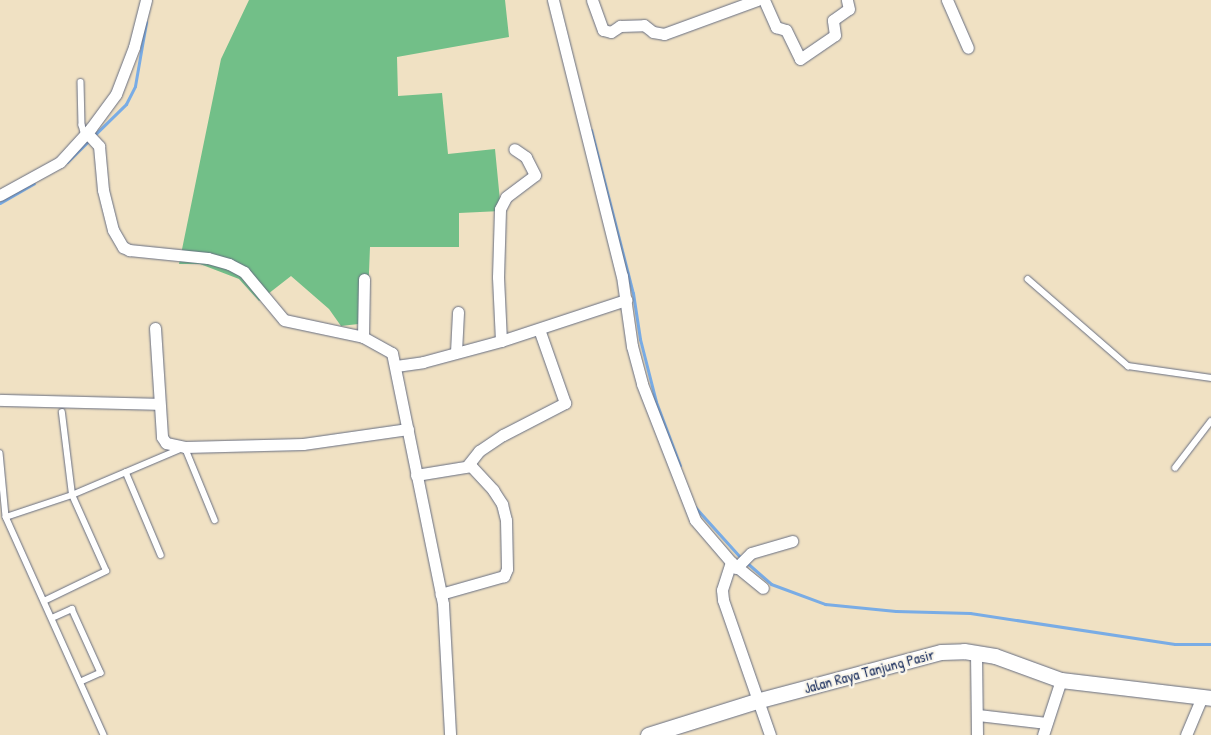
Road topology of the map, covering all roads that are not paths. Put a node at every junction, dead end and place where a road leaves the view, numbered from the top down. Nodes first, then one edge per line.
1 (146, 0) edge
2 (553, 0) edge
3 (592, 0) edge
4 (757, 0) edge
5 (764, 0) edge
6 (847, 0) edge
7 (947, 0) edge
8 (968, 48) dead end
9 (81, 82) dead end
10 (90, 136) junction
11 (514, 149) dead end
12 (0, 196) edge
13 (364, 279) dead end
14 (1028, 280) dead end
15 (626, 300) junction
16 (458, 312) dead end
17 (155, 328) dead end
18 (539, 329) junction
19 (363, 337) junction
20 (501, 341) junction
21 (456, 352) junction
22 (396, 366) junction
23 (1211, 378) edge
24 (0, 400) edge
25 (160, 404) junction
26 (62, 412) dead end
27 (1211, 421) edge
28 (408, 429) junction
29 (184, 446) junction
30 (0, 453) edge
31 (468, 465) junction
32 (1174, 468) dead end
33 (126, 472) junction
34 (416, 475) junction
35 (72, 495) junction
36 (6, 517) junction
37 (215, 520) dead end
38 (792, 541) dead end
39 (161, 556) dead end
40 (735, 565) junction
41 (763, 588) dead end
42 (441, 594) junction
43 (44, 601) junction
44 (52, 618) junction
45 (976, 653) junction
46 (1061, 680) junction
47 (81, 682) junction
48 (1206, 698) edge
49 (760, 700) junction
50 (978, 715) junction
51 (1047, 723) junction
52 (104, 735) edge
53 (450, 735) edge
54 (648, 735) edge
55 (770, 735) edge
56 (977, 735) edge
57 (1043, 735) edge
58 (1186, 735) edge

1 - 10 street
2 - 15 street
3 - 4 street
5 - 6 street
7 - 8 street
9 - 10 lane
10 - 12 street
10 - 19 street
11 - 20 street
13 - 19 street
14 - 23 lane
15 - 18 street
15 - 40 street
16 - 21 street
17 - 25 street
18 - 20 street
18 - 31 street
19 - 22 street
20 - 21 street
21 - 22 street
22 - 28 street
24 - 25 street
25 - 29 street
26 - 35 lane
27 - 32 lane
28 - 29 street
28 - 34 street
29 - 33 lane
29 - 37 lane
30 - 36 lane
31 - 34 street
31 - 42 street
33 - 35 lane
33 - 39 lane
34 - 42 street
35 - 36 lane
35 - 43 lane
36 - 43 lane
38 - 40 street
40 - 41 street
40 - 49 street
42 - 53 street
43 - 44 lane
44 - 47 lane
44 - 47 lane
45 - 46 street, Jalan Raya Tanjung Pasir
45 - 49 street, Jalan Raya Tanjung Pasir
45 - 50 street
46 - 48 street, Jalan Raya Tanjung Pasir
46 - 51 street
47 - 52 lane
48 - 58 street
49 - 54 street, Jalan Raya Tanjung Pasir
49 - 55 street
50 - 51 street
50 - 56 street
51 - 57 street

